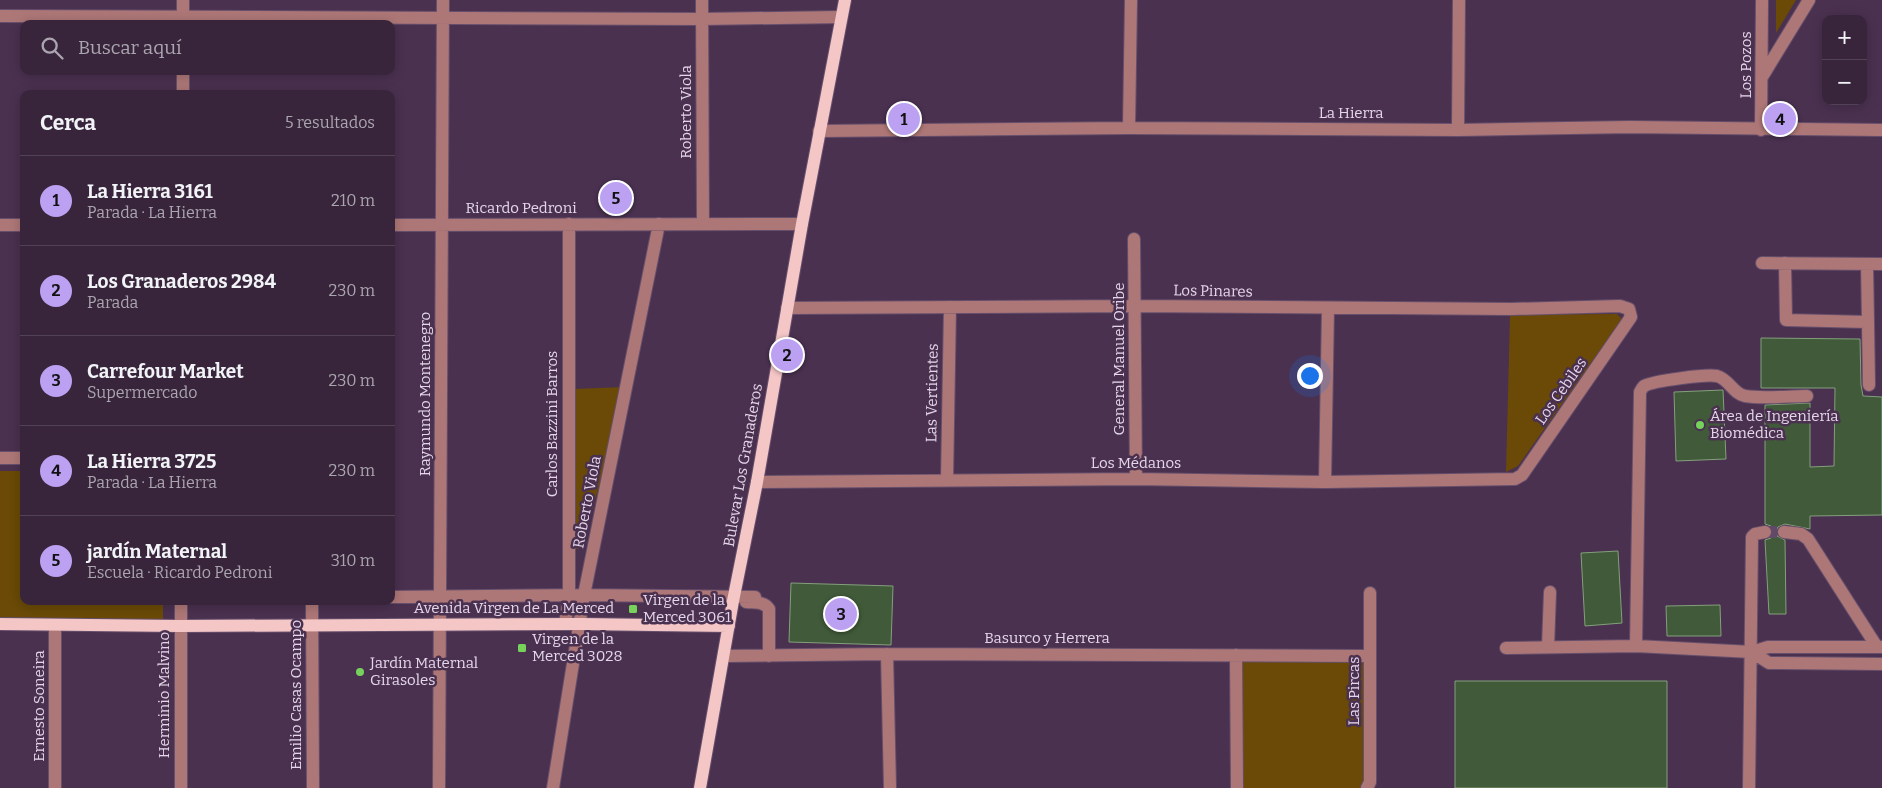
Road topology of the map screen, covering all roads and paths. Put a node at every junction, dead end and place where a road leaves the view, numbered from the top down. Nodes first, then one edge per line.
1 (183, 0) edge
2 (444, 0) edge
3 (702, 0) edge
4 (845, 0) edge
5 (1131, 0) edge
6 (1459, 0) edge
7 (1762, 0) edge
8 (1809, 0) edge
9 (0, 16) edge
10 (841, 17) junction
11 (443, 18) junction
12 (702, 19) junction
13 (183, 20) edge
14 (183, 75) edge
15 (1762, 77) junction
16 (183, 90) edge
17 (1129, 128) junction
18 (1458, 130) junction
19 (1761, 130) junction
20 (1882, 130) edge
21 (820, 131) junction
22 (703, 223) junction
23 (442, 224) junction
24 (569, 224) junction
25 (660, 224) junction
26 (802, 224) junction
27 (0, 225) edge
28 (395, 225) edge
29 (20, 226) edge
30 (1134, 238) dead end
31 (1762, 263) dead end
32 (1785, 263) junction
33 (1868, 264) junction
34 (1882, 264) edge
35 (1135, 306) junction
36 (950, 307) junction
37 (787, 308) junction
38 (1328, 308) junction
39 (1631, 317) joint
40 (1868, 322) junction
41 (1869, 385) dead end
42 (1807, 396) dead end
43 (0, 458) edge
44 (20, 458) edge
45 (1136, 479) junction
46 (948, 480) junction
47 (1514, 480) joint
48 (757, 482) junction
49 (1325, 482) junction
50 (1765, 532) dead end
51 (1784, 532) tunnel mouth
52 (1550, 592) dead end
53 (1370, 593) dead end
54 (569, 596) junction
55 (584, 596) junction
56 (755, 596) dead end
57 (395, 597) edge
58 (441, 597) junction
59 (734, 599) junction
60 (180, 605) edge
61 (312, 605) edge
62 (0, 624) edge
63 (440, 624) junction
64 (565, 624) junction
65 (580, 624) junction
66 (55, 625) junction
67 (312, 625) junction
68 (180, 626) junction
69 (729, 626) junction
70 (1636, 646) junction
71 (1548, 647) junction
72 (1879, 647) edge
73 (1506, 648) dead end
74 (1752, 652) junction
75 (888, 654) junction
76 (1236, 655) junction
77 (724, 656) junction
78 (769, 656) junction
79 (1370, 656) junction
80 (1882, 664) edge
81 (55, 788) edge
82 (181, 788) edge
83 (313, 788) edge
84 (439, 788) edge
85 (552, 788) edge
86 (700, 788) edge
87 (890, 788) edge
88 (1237, 788) edge
89 (1367, 788) edge
90 (1749, 788) edge

1 - 13 street
2 - 11 street, Raymundo Montenegro
3 - 12 street, Roberto Viola
4 - 10 main road, Bulevar Los Granaderos
5 - 17 street
6 - 18 street
7 - 15 street, Los Pozos
8 - 15 street
9 - 13 street
10 - 12 street
10 - 21 main road, Bulevar Los Granaderos
11 - 12 street
11 - 13 street
11 - 23 street, Raymundo Montenegro
12 - 22 street, Roberto Viola
14 - 16 street
15 - 19 street, Los Pozos
17 - 18 street, La Hierra
17 - 21 street, La Hierra
18 - 19 street, La Hierra
19 - 20 street, La Hierra
21 - 26 main road, Bulevar Los Granaderos
22 - 25 street, Ricardo Pedroni
22 - 26 street, Ricardo Pedroni
23 - 24 street, Ricardo Pedroni
23 - 28 street, Ricardo Pedroni
23 - 58 street, Raymundo Montenegro
24 - 25 street, Ricardo Pedroni
24 - 54 street, Carlos Bazzini Barros
25 - 55 street, Roberto Viola
26 - 37 main road, Bulevar Los Granaderos
27 - 29 street
30 - 35 street, General Manuel Oribe
31 - 32 street
32 - 33 street
32 - 40 street
33 - 34 street
33 - 40 street
35 - 36 street, Los Pinares
35 - 38 street, Los Pinares
35 - 45 street, General Manuel Oribe
36 - 37 street, Los Pinares
36 - 46 street, Las Vertientes
37 - 48 main road, Bulevar Los Granaderos
38 - 39 street, Los Pinares
38 - 49 street
39 - 47 street, Los Cebiles
40 - 41 street
42 - 70 street
43 - 44 street
45 - 46 street, Los Médanos
45 - 49 street, Los Médanos
46 - 48 street, Los Médanos
47 - 49 street, Los Médanos
48 - 59 main road, Bulevar Los Granaderos
50 - 74 street
51 - 72 street
52 - 71 street
53 - 79 street, Las Pircas
54 - 55 street, Avenida Virgen de La Merced
54 - 58 street, Avenida Virgen de La Merced
54 - 64 street, Carlos Bazzini Barros
55 - 59 street, Avenida Virgen de La Merced
55 - 65 street, Roberto Viola
56 - 59 street, Avenida Virgen de La Merced
57 - 58 street, Avenida Virgen de La Merced
58 - 63 street, Raymundo Montenegro
59 - 69 main road, Bulevar Los Granaderos
59 - 78 street
60 - 68 street, Herminio Malvino
61 - 67 street, Emilio Casas Ocampo
62 - 66 main road, Avenida Virgen de La Merced
63 - 64 main road, Avenida Virgen de La Merced
63 - 67 main road, Avenida Virgen de La Merced
63 - 84 street, Raymundo Montenegro
64 - 65 main road, Avenida Virgen de La Merced
65 - 69 main road, Avenida Virgen de La Merced
65 - 85 street, Roberto Viola
66 - 68 main road, Avenida Virgen de La Merced
66 - 81 street, Ernesto Soneira
67 - 68 main road, Avenida Virgen de La Merced
67 - 83 street, Emilio Casas Ocampo
68 - 82 street, Herminio Malvino
69 - 77 main road, Bulevar Los Granaderos
70 - 71 street
70 - 74 street
71 - 73 street
72 - 74 street
74 - 80 street
74 - 90 street
75 - 76 street, Basurco y Herrera
75 - 78 street, Basurco y Herrera
75 - 87 street
76 - 79 street, Basurco y Herrera
76 - 88 street
77 - 78 street, Basurco y Herrera
77 - 86 main road, Bulevar Los Granaderos
79 - 89 street, Las Pircas

